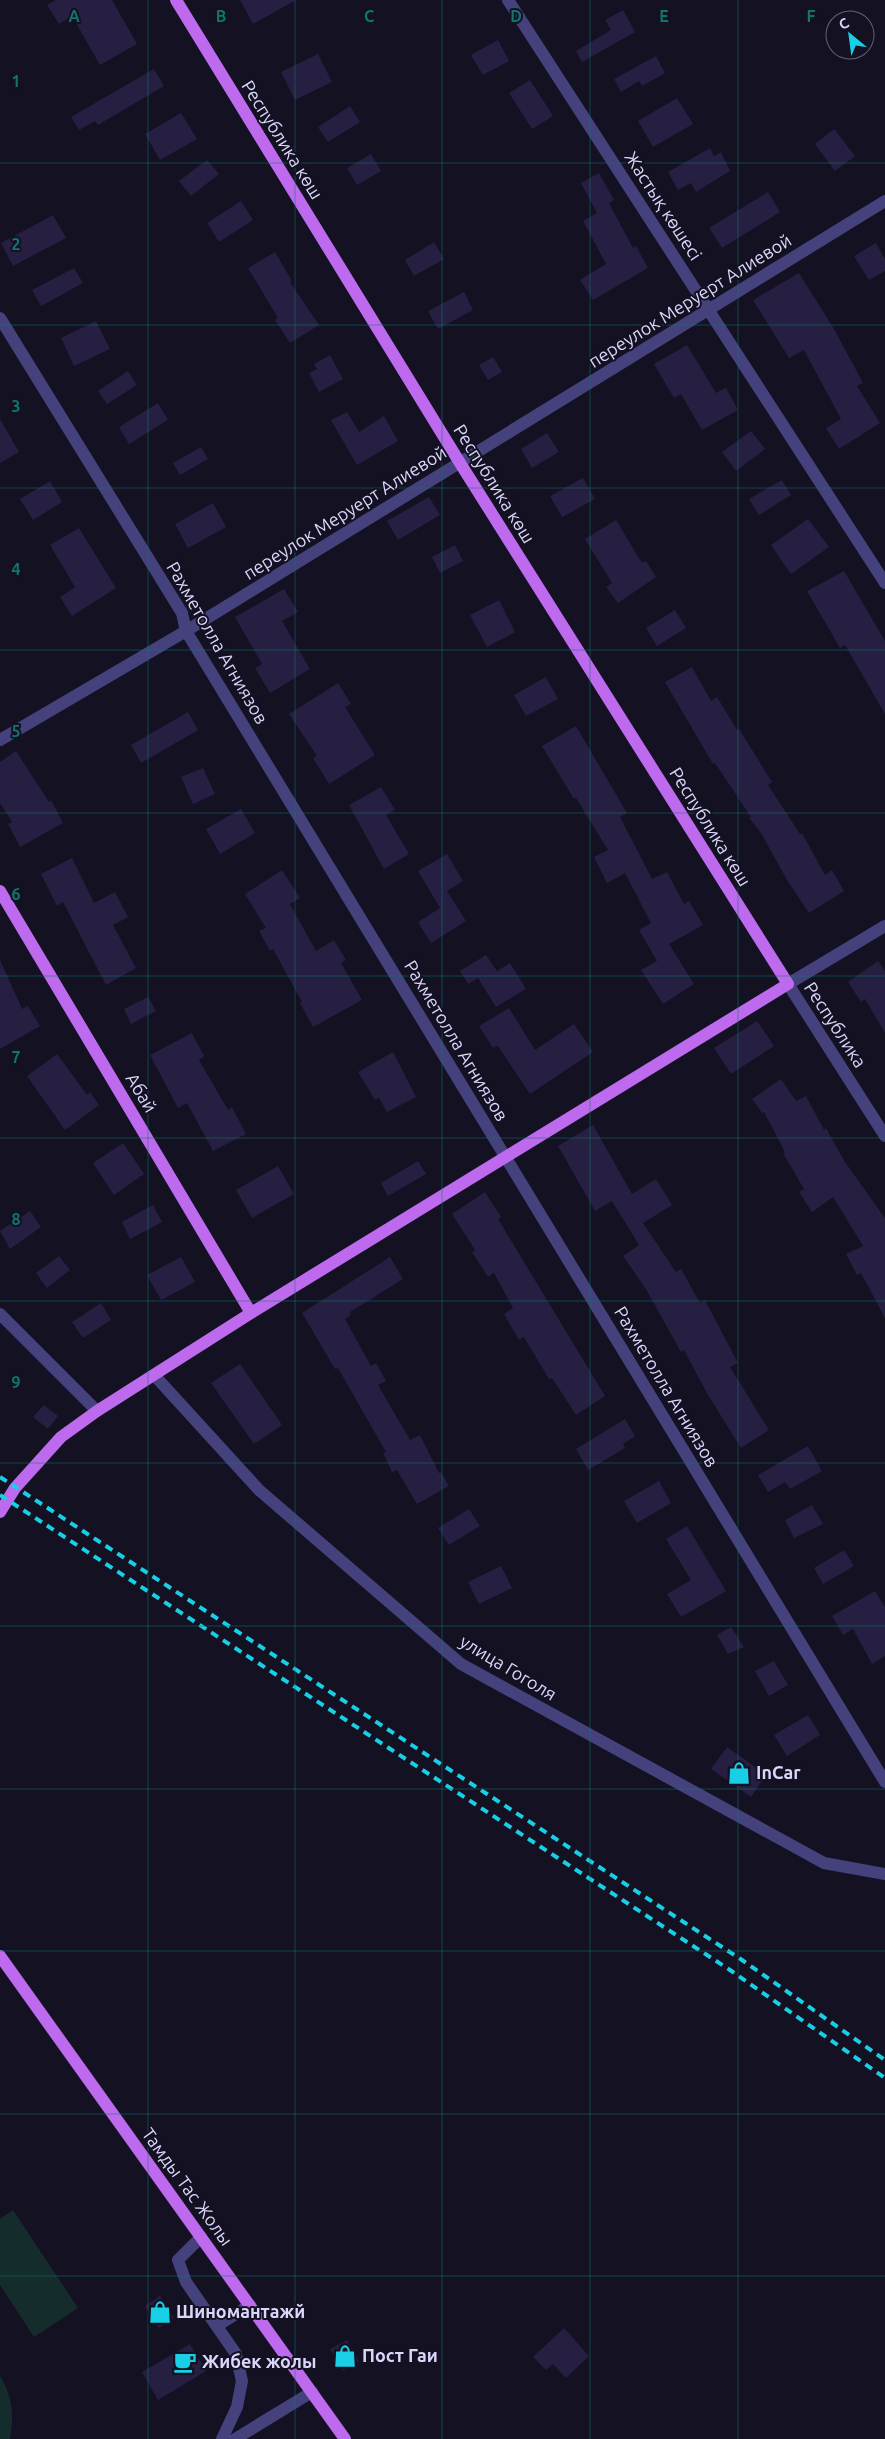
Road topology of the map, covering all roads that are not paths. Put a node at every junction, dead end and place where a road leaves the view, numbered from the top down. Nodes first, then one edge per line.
1 (176, 0) edge
2 (508, 0) edge
3 (885, 201) edge
4 (710, 310) junction
5 (0, 318) edge
6 (460, 463) junction
7 (885, 583) edge
8 (186, 631) junction
9 (0, 740) edge
10 (0, 891) edge
11 (885, 926) edge
12 (788, 984) junction
13 (885, 1136) edge
14 (507, 1158) junction
15 (251, 1313) junction
16 (0, 1314) edge
17 (155, 1376) junction
18 (97, 1411) junction
19 (0, 1512) edge
20 (885, 1782) edge
21 (885, 1874) edge
22 (0, 1956) edge
23 (201, 2237) junction
24 (250, 2305) junction
25 (217, 2326) junction
26 (312, 2392) junction
27 (222, 2439) edge
28 (235, 2439) edge
29 (345, 2439) edge

1 - 6 main road, Республика көш
2 - 4 street, Жастық көшесі
3 - 4 street, переулок Меруерт Алиевой
4 - 6 street, переулок Меруерт Алиевой
4 - 7 street, Жастық көшесі
5 - 8 street, Рахметолла Агниязов
6 - 8 street, переулок Меруерт Алиевой
6 - 12 main road, Республика көш
8 - 9 street, переулок Меруерт Алиевой
8 - 14 street, Рахметолла Агниязов
10 - 15 main road, Абай
11 - 12 street
12 - 13 street, Республика
12 - 14 main road
14 - 15 main road
14 - 20 street, Рахметолла Агниязов
15 - 17 main road
16 - 18 street
17 - 18 main road
17 - 21 street, улица Гоголя
18 - 19 main road
22 - 23 main road, Тамды Тас Жолы
23 - 24 main road, Тамды Тас Жолы
23 - 25 street
24 - 25 street
24 - 26 main road, Тамды Тас Жолы
25 - 27 street
26 - 28 street
26 - 29 main road, Тамды Тас Жолы

